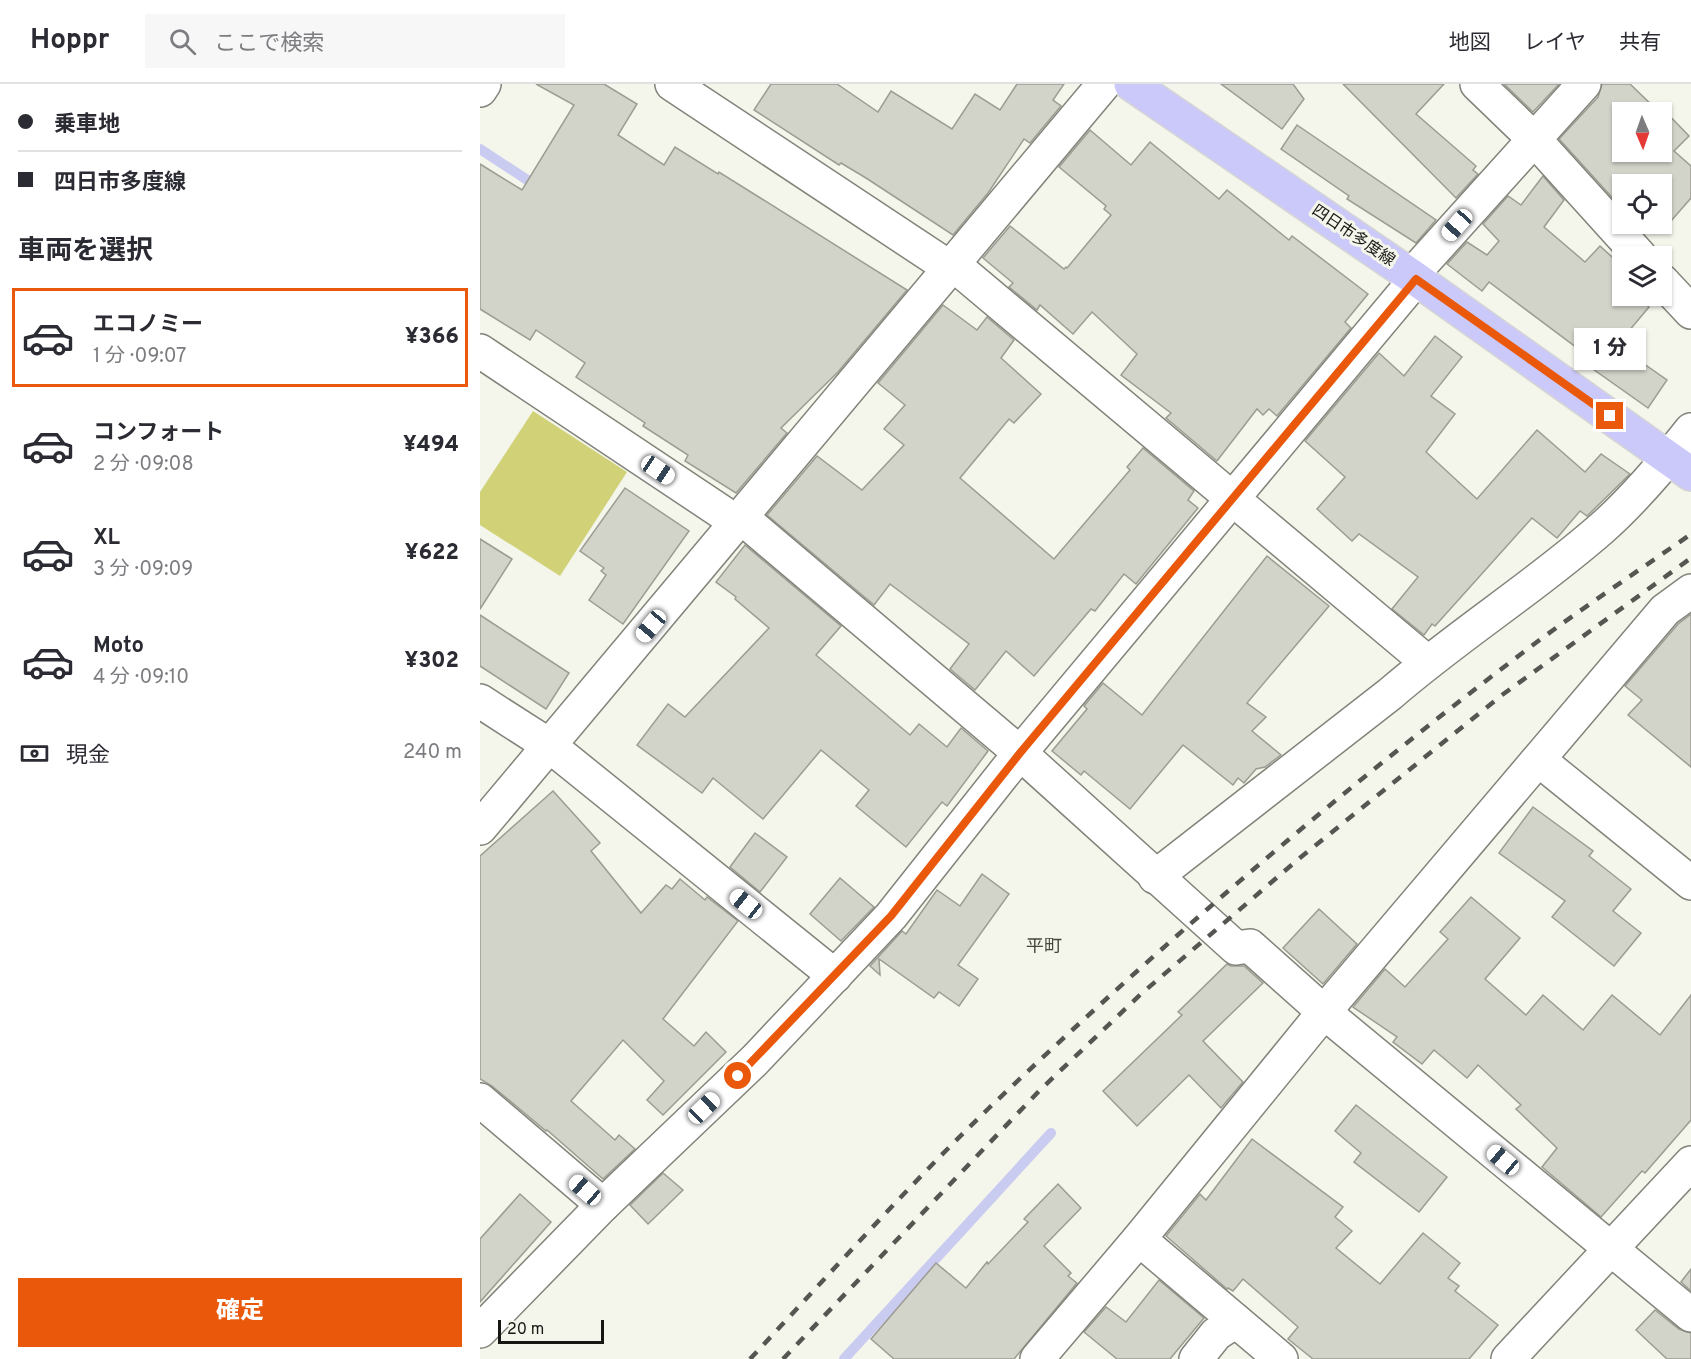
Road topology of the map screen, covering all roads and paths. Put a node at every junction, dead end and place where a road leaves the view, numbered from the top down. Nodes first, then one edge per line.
1 (484, 84) edge
2 (672, 84) edge
3 (1104, 84) edge
4 (1131, 84) edge
5 (1477, 84) edge
6 (1584, 84) edge
7 (480, 90) edge
8 (1534, 139) junction
9 (1631, 246) edge
10 (952, 266) junction
11 (1414, 278) junction
12 (1672, 292) edge
13 (1691, 312) edge
14 (480, 351) edge
15 (1691, 430) edge
16 (1680, 466) edge
17 (1231, 499) junction
18 (740, 520) junction
19 (1691, 591) edge
20 (1427, 662) junction
21 (480, 701) edge
22 (550, 746) junction
23 (1020, 753) junction
24 (1539, 760) junction
25 (480, 828) edge
26 (1155, 877) junction
27 (1691, 883) edge
28 (836, 976) junction
29 (1324, 1012) junction
30 (480, 1100) edge
31 (1691, 1163) edge
32 (603, 1205) junction
33 (1139, 1239) junction
34 (1611, 1248) junction
35 (1691, 1315) edge
36 (1236, 1321) junction
37 (480, 1331) edge
38 (1037, 1359) edge
39 (1196, 1359) edge
40 (1281, 1359) edge
41 (1508, 1359) edge

1 - 7 street
2 - 10 street
3 - 10 street
4 - 11 main road, 四日市多度線
5 - 8 street
6 - 8 street
8 - 9 street
8 - 11 street
10 - 17 street
10 - 18 street
11 - 16 main road, 四日市多度線
11 - 17 street
12 - 13 street
14 - 18 street
15 - 16 street
16 - 20 street
17 - 20 street
17 - 23 street
18 - 22 street
18 - 23 street
19 - 24 street
20 - 26 street
21 - 22 street
22 - 25 street
22 - 28 street
23 - 26 street
23 - 28 street
24 - 27 street
24 - 29 street
26 - 29 street
28 - 32 street
29 - 33 street
29 - 34 street
30 - 32 street
31 - 34 street
32 - 37 street
33 - 36 street
33 - 38 street
34 - 35 street
34 - 41 street
36 - 39 street
36 - 40 street

